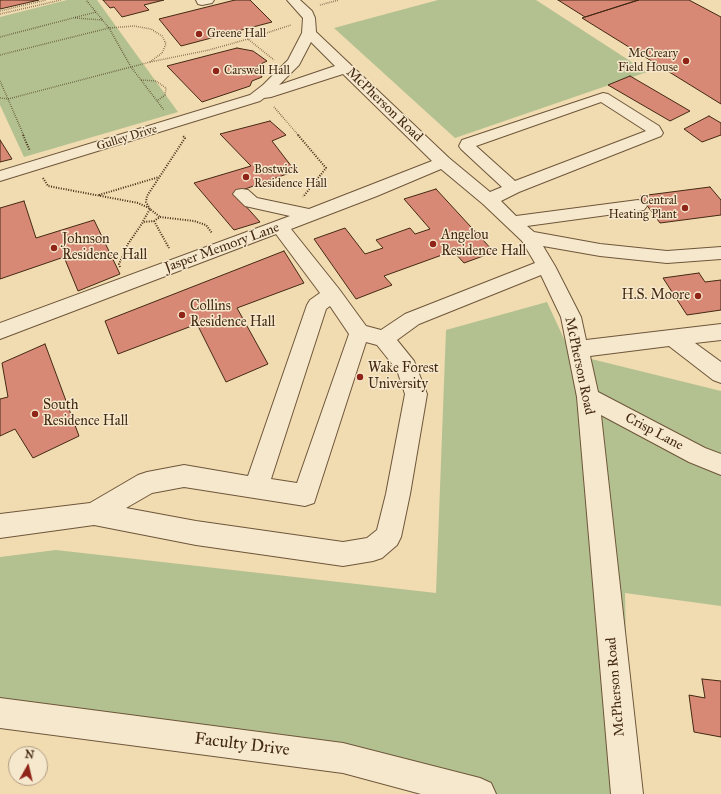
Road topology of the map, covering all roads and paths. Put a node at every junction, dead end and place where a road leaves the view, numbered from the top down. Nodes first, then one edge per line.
1 (46, 0) edge
2 (61, 0) edge
3 (86, 0) edge
4 (293, 0) edge
5 (338, 0) edge
6 (0, 10) edge
7 (96, 12) junction
8 (0, 14) edge
9 (73, 18) junction
10 (102, 20) junction
11 (308, 23) junction
12 (109, 28) junction
13 (1, 37) edge
14 (248, 39) junction
15 (0, 55) edge
16 (150, 62) junction
17 (279, 64) dead end
18 (131, 67) junction
19 (344, 67) junction
20 (141, 80) junction
21 (0, 81) edge
22 (259, 97) junction
23 (0, 98) edge
24 (8, 99) junction
25 (0, 101) edge
26 (157, 101) junction
27 (174, 123) junction
28 (443, 162) junction
29 (38, 165) junction
30 (0, 176) edge
31 (159, 177) junction
32 (513, 188) junction
33 (242, 194) dead end
34 (99, 196) junction
35 (488, 200) junction
36 (298, 202) dead end
37 (638, 206) dead end
38 (150, 209) junction
39 (312, 215) junction
40 (160, 216) dead end
41 (143, 222) dead end
42 (512, 222) junction
43 (280, 227) junction
44 (528, 237) junction
45 (721, 253) edge
46 (546, 266) junction
47 (332, 294) junction
48 (0, 331) edge
49 (721, 332) edge
50 (359, 333) junction
51 (672, 337) junction
52 (384, 338) junction
53 (578, 348) junction
54 (721, 374) edge
55 (588, 397) junction
56 (719, 461) edge
57 (256, 488) junction
58 (94, 514) junction
59 (0, 526) edge
60 (0, 713) edge
61 (480, 794) edge
62 (627, 794) edge

1 - 6 path
2 - 8 path
3 - 7 path
4 - 11 street, McPherson Road
5 - 11 path
7 - 9 path
7 - 10 path
9 - 10 path
9 - 13 path
10 - 12 path
11 - 14 path
11 - 19 street, McPherson Road
11 - 22 street, Gulley Drive
12 - 15 path
12 - 16 path
12 - 18 path
14 - 16 path
14 - 17 path
16 - 18 path
18 - 20 path
18 - 24 path
19 - 22 street, Gulley Drive
19 - 28 street, McPherson Road
20 - 26 path
20 - 26 path
21 - 24 path
22 - 27 street, Gulley Drive
22 - 36 path
23 - 24 path
24 - 25 path
24 - 29 path
26 - 27 path
27 - 29 street, Gulley Drive
27 - 31 path
28 - 35 street, McPherson Road
28 - 39 street, Jasper Memory Lane
29 - 30 street, Gulley Drive
29 - 34 path
31 - 34 path
31 - 38 path
32 - 32 street
32 - 35 street
33 - 39 street
34 - 38 path
35 - 42 street, McPherson Road
37 - 42 street
38 - 40 path
38 - 41 path
39 - 43 street, Jasper Memory Lane
42 - 44 street, McPherson Road
43 - 47 street
43 - 48 street, Jasper Memory Lane
44 - 45 street
44 - 46 street, McPherson Road
46 - 52 street
46 - 53 street, McPherson Road
47 - 50 street
47 - 57 street
49 - 51 street
50 - 52 street
50 - 57 street
51 - 53 street
51 - 54 street
52 - 58 street
53 - 55 street, McPherson Road
55 - 56 street, Crisp Lane
55 - 62 street, McPherson Road
57 - 58 street
58 - 59 street
60 - 61 street, Faculty Drive

